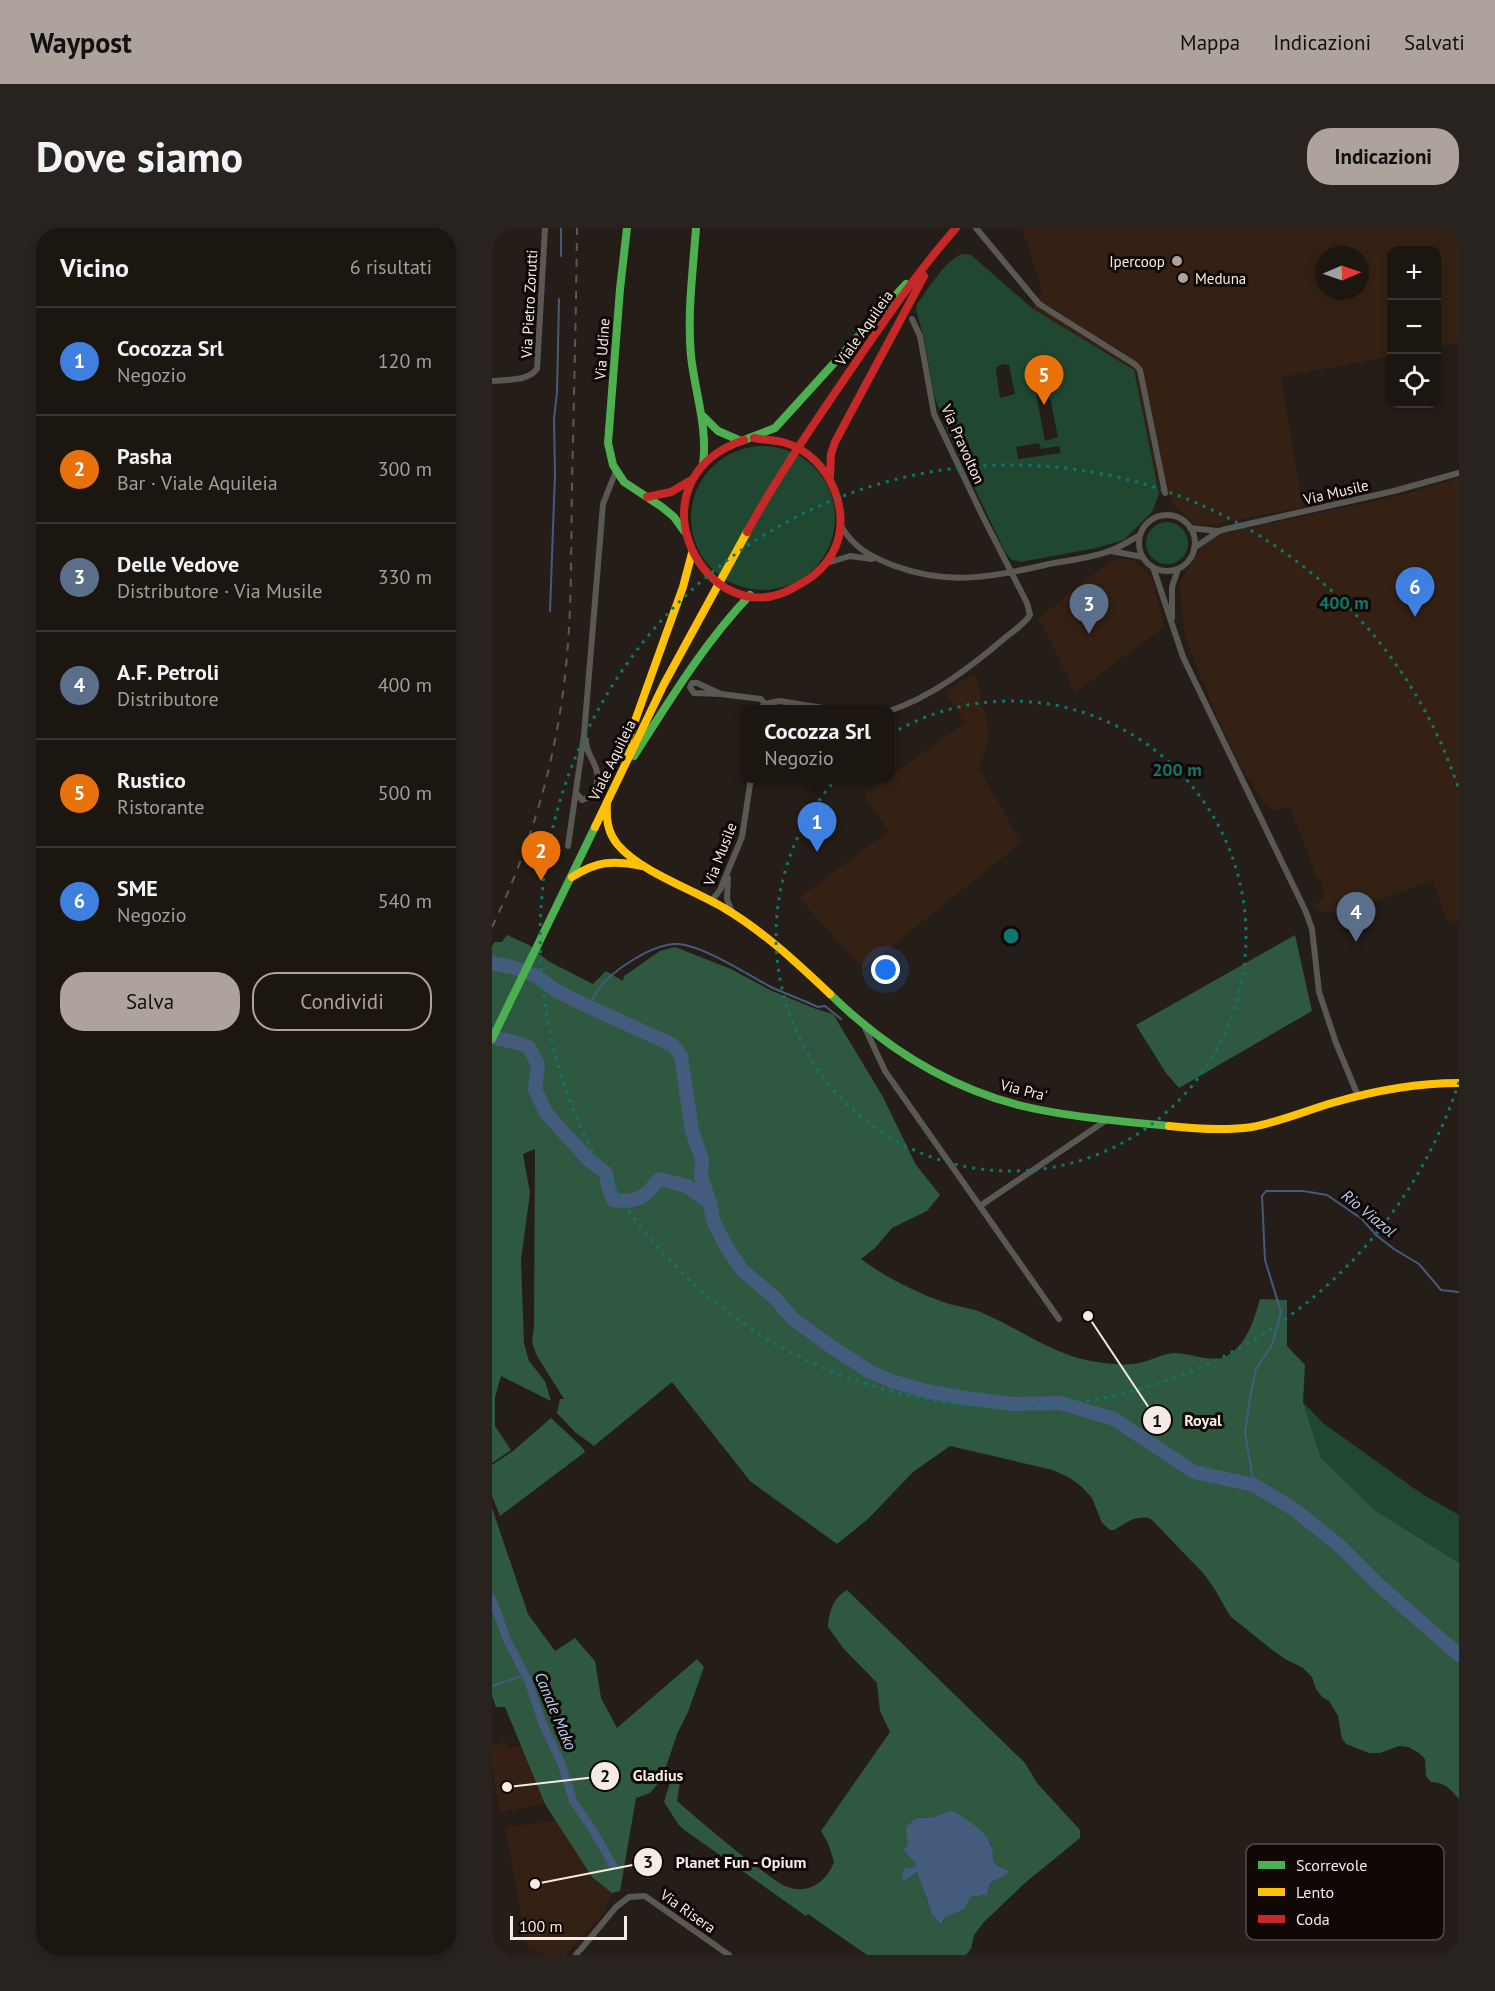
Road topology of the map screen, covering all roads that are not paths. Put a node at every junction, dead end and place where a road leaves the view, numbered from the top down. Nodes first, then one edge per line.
1 (545, 228) edge
2 (627, 228) edge
3 (696, 228) edge
4 (956, 228) edge
5 (976, 228) edge
6 (941, 245) junction
7 (912, 319) dead end
8 (492, 381) edge
9 (704, 416) junction
10 (754, 438) junction
11 (741, 441) junction
12 (703, 465) junction
13 (616, 471) junction
14 (1459, 473) edge
15 (830, 477) junction
16 (693, 480) junction
17 (629, 486) junction
18 (608, 490) junction
19 (1165, 494) dead end
20 (646, 497) junction
21 (841, 525) junction
22 (1190, 528) junction
23 (684, 531) junction
24 (1219, 531) junction
25 (1140, 535) junction
26 (1194, 548) junction
27 (1110, 551) junction
28 (692, 554) junction
29 (1143, 557) junction
30 (878, 560) junction
31 (826, 563) junction
32 (1154, 567) junction
33 (1178, 568) junction
34 (1011, 573) junction
35 (750, 596) junction
36 (1172, 621) junction
37 (721, 694) dead end
38 (765, 704) joint
39 (804, 705) edge
40 (586, 708) junction
41 (894, 709) edge
42 (750, 783) edge
43 (577, 793) junction
44 (608, 799) junction
45 (568, 846) dead end
46 (731, 866) junction
47 (648, 867) junction
48 (572, 877) junction
49 (712, 900) junction
50 (732, 912) junction
51 (865, 1027) junction
52 (492, 1039) edge
53 (1459, 1083) edge
54 (1358, 1096) junction
55 (1108, 1119) junction
56 (980, 1206) junction
57 (1059, 1319) dead end
58 (578, 1952) edge
59 (729, 1955) edge

1 - 8 street, Via Pietro Zorutti
2 - 13 main road, Via Udine
3 - 9 main road
4 - 6 main road, Viale Aquileia
5 - 19 street
6 - 10 main road
6 - 15 main road
6 - 44 main road, Viale Aquileia
7 - 34 street, Via Pravolton
9 - 11 main road
9 - 12 main road
10 - 11 main road
10 - 15 main road
11 - 12 main road
12 - 16 main road
13 - 17 main road, Via Udine
13 - 18 street
14 - 24 street, Via Musile
15 - 21 main road
16 - 20 main road
16 - 23 main road
17 - 18 street
17 - 20 main road, Via Udine
18 - 40 street
20 - 23 main road, Via Udine
21 - 30 street
21 - 31 main road
22 - 24 street
22 - 25 street
22 - 26 street
23 - 28 main road
24 - 26 street
25 - 27 street
25 - 29 street
26 - 33 street
27 - 29 street
27 - 34 street
28 - 35 main road
28 - 44 main road
29 - 32 street
30 - 31 street
30 - 34 street
31 - 35 main road
32 - 33 street
32 - 36 street
33 - 36 street
34 - 41 street
35 - 44 main road
36 - 54 street
37 - 38 street
38 - 39 street
40 - 43 street
40 - 43 street
42 - 46 street, Via Musile
43 - 45 street
44 - 47 main road, Via Pra'
44 - 48 main road, Viale Aquileia
46 - 49 street, Via Musile
46 - 50 street
47 - 48 main road, Via Pra'
47 - 49 main road, Via Pra'
48 - 52 main road, Viale Aquileia
49 - 50 main road, Via Pra'
50 - 51 main road, Via Pra'
51 - 55 main road, Via Pra'
51 - 56 street
53 - 54 main road, Via Pra'
54 - 55 main road, Via Pra'
55 - 56 street
56 - 57 street
58 - 59 street, Via Risera

